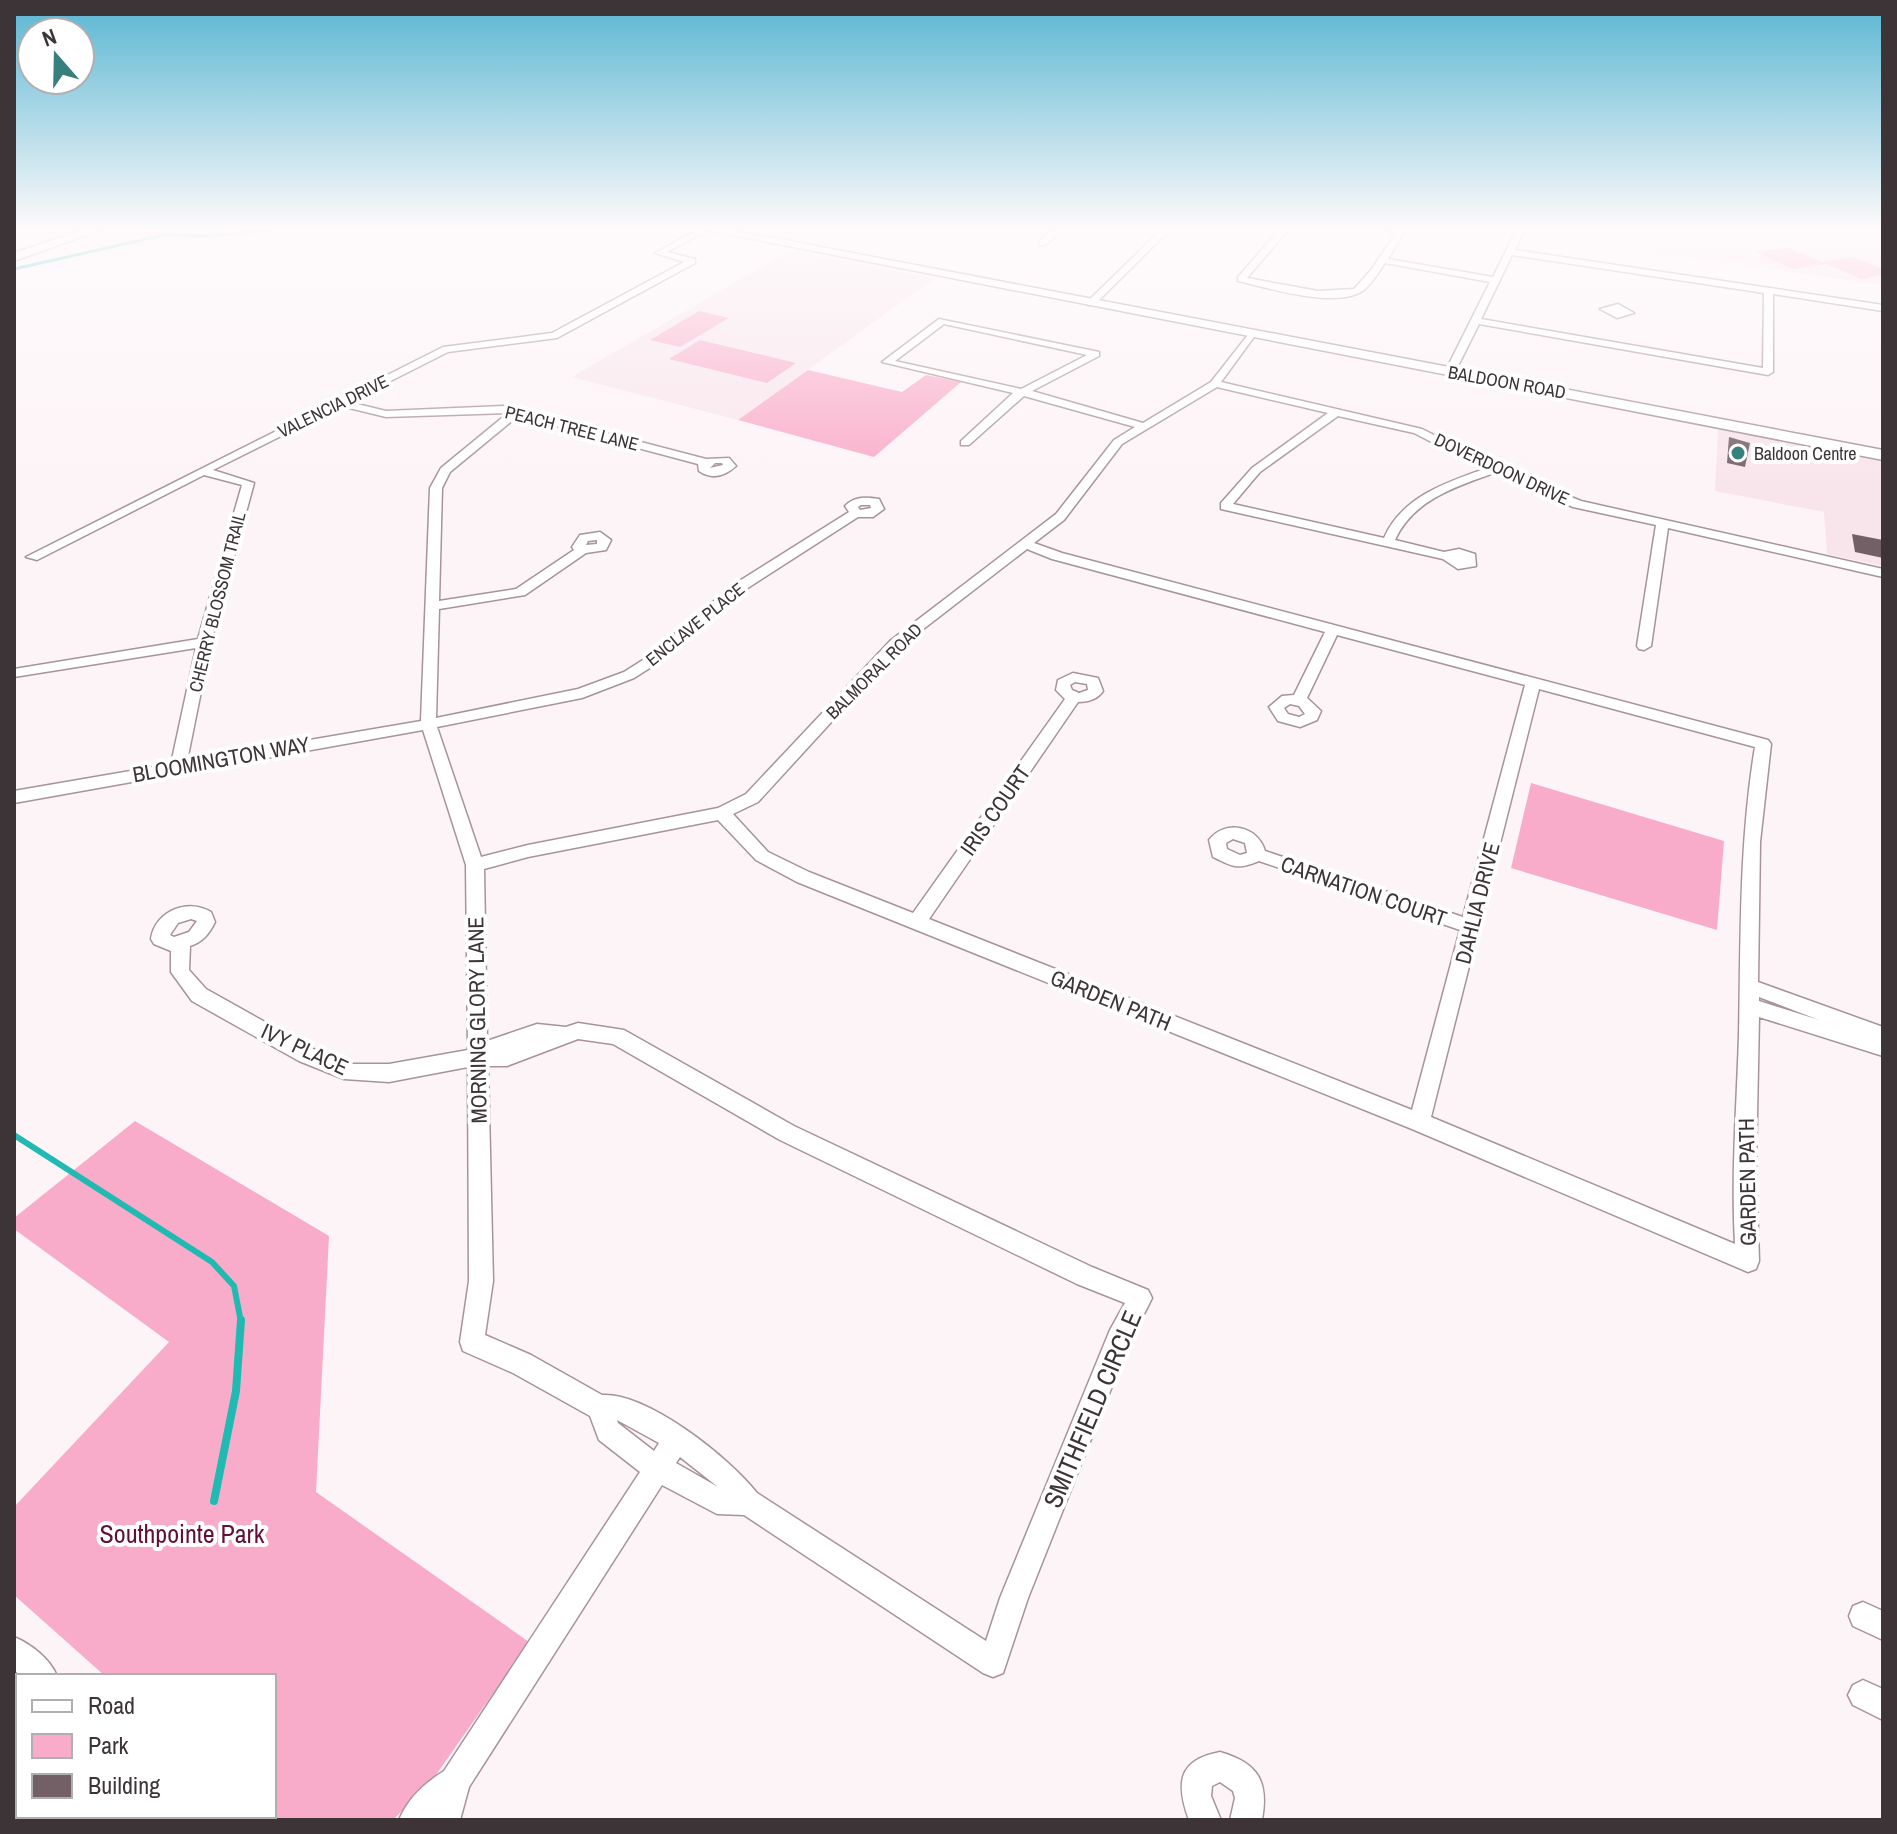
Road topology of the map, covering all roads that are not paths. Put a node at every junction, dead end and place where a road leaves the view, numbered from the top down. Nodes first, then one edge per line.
1 (593, 315) edge
2 (1151, 315) edge
3 (1480, 315) edge
4 (1617, 315) dead end
5 (1768, 315) edge
6 (1477, 321) junction
7 (1251, 334) junction
8 (1609, 344) junction
9 (1450, 372) junction
10 (1215, 384) junction
11 (1026, 393) junction
12 (341, 403) junction
13 (1338, 411) junction
14 (516, 412) junction
15 (1143, 426) junction
16 (965, 443) dead end
17 (1883, 455) edge
18 (705, 462) dead end
19 (1494, 469) junction
20 (202, 471) junction
21 (856, 513) dead end
22 (1662, 525) junction
23 (1039, 534) junction
24 (1388, 542) junction
25 (1026, 544) junction
26 (583, 550) dead end
27 (1447, 556) dead end
28 (32, 557) dead end
29 (1071, 558) junction
30 (1883, 573) edge
31 (433, 606) junction
32 (1333, 630) junction
33 (204, 642) junction
34 (1644, 646) dead end
35 (14, 673) edge
36 (1533, 684) junction
37 (1074, 697) dead end
38 (1299, 700) dead end
39 (428, 723) junction
40 (178, 767) junction
41 (14, 797) edge
42 (722, 813) junction
43 (1256, 854) dead end
44 (475, 865) junction
45 (917, 922) junction
46 (1472, 927) junction
47 (181, 944) dead end
48 (1749, 996) junction
49 (1883, 1035) edge
50 (1883, 1048) edge
51 (476, 1057) junction
52 (1419, 1122) junction
53 (600, 1408) junction
54 (676, 1440) junction
55 (658, 1468) junction
56 (748, 1502) junction
57 (14, 1651) edge
58 (41, 1674) edge
59 (455, 1782) junction
60 (1252, 1818) edge
61 (415, 1820) edge
62 (443, 1820) edge
63 (1205, 1820) edge

1 - 12 street, VALENCIA DRIVE
2 - 7 street, BALDOON ROAD
3 - 6 street
4 - 8 street
5 - 8 street
6 - 8 street
6 - 9 street
7 - 9 street, BALDOON ROAD
7 - 10 street, BALMORAL ROAD
9 - 17 street, BALDOON ROAD
10 - 13 street, DOVERDOON DRIVE
10 - 15 street, BALMORAL ROAD
11 - 11 street
11 - 15 street
11 - 16 street
12 - 14 street, PEACH TREE LANE
12 - 20 street, VALENCIA DRIVE
13 - 19 street, DOVERDOON DRIVE
13 - 24 street
14 - 18 street, PEACH TREE LANE
14 - 31 street, MORNING GLORY LANE
15 - 23 street, BALMORAL ROAD
19 - 22 street, DOVERDOON DRIVE
19 - 24 street
20 - 28 street, VALENCIA DRIVE
20 - 33 street, CHERRY BLOSSOM TRAIL
21 - 39 street, ENCLAVE PLACE
22 - 30 street, DOVERDOON DRIVE
22 - 34 street
23 - 25 street, BALMORAL ROAD
23 - 29 street, GARDEN PATH
24 - 27 street
25 - 29 street, GARDEN PATH
25 - 42 street, BALMORAL ROAD
26 - 31 street
29 - 32 street, GARDEN PATH
31 - 39 street, MORNING GLORY LANE
32 - 36 street, GARDEN PATH
32 - 38 street
33 - 35 street
33 - 40 street, CHERRY BLOSSOM TRAIL
36 - 46 street, DAHLIA DRIVE
36 - 48 street, GARDEN PATH
37 - 45 street, IRIS COURT
39 - 40 street, BLOOMINGTON WAY
39 - 44 street, MORNING GLORY LANE
40 - 41 street, BLOOMINGTON WAY
42 - 44 street, BALMORAL ROAD
42 - 45 street, GARDEN PATH
43 - 46 street, CARNATION COURT
44 - 51 street, MORNING GLORY LANE
45 - 52 street, GARDEN PATH
46 - 52 street, DAHLIA DRIVE
47 - 51 street, IVY PLACE
48 - 49 street
48 - 50 street
48 - 52 street, GARDEN PATH
51 - 53 street, MORNING GLORY LANE
51 - 56 street, SMITHFIELD CIRCLE
53 - 54 street, SMITHFIELD CIRCLE
53 - 55 street
54 - 55 street
54 - 56 street, SMITHFIELD CIRCLE
55 - 56 street
55 - 59 street
57 - 58 street
59 - 61 street
59 - 62 street
60 - 63 street

